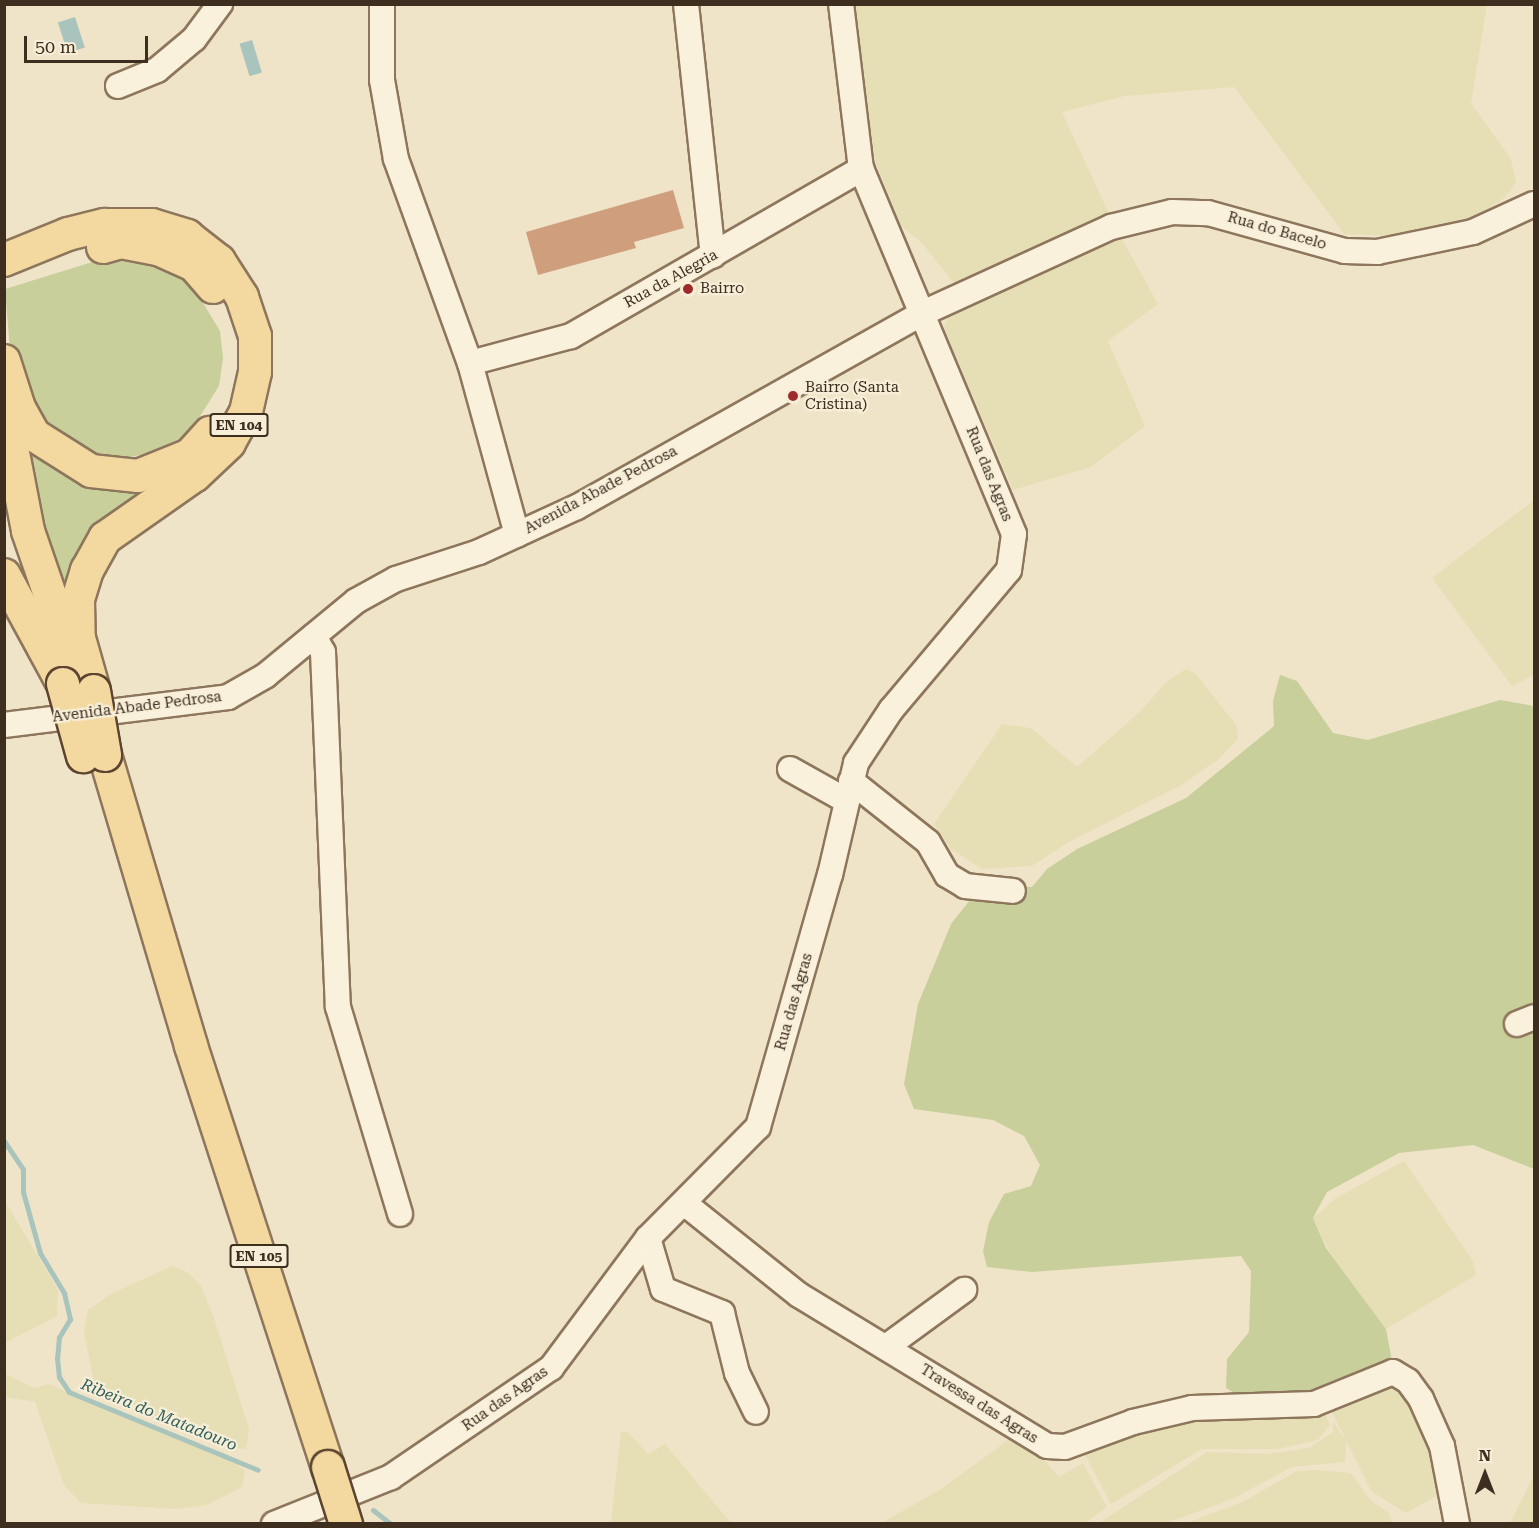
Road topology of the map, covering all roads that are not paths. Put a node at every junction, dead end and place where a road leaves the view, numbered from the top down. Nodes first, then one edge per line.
1 (220, 4) edge
2 (382, 4) edge
3 (686, 4) edge
4 (841, 4) edge
5 (118, 86) dead end
6 (861, 170) junction
7 (1534, 204) edge
8 (713, 256) junction
9 (4, 260) edge
10 (4, 278) edge
11 (923, 313) junction
12 (4, 361) edge
13 (470, 363) junction
14 (4, 406) edge
15 (4, 480) edge
16 (517, 535) junction
17 (4, 575) edge
18 (314, 636) junction
19 (80, 687) junction
20 (4, 725) edge
21 (94, 755) joint
22 (790, 769) dead end
23 (849, 791) junction
24 (1013, 891) dead end
25 (684, 1203) junction
26 (400, 1214) dead end
27 (648, 1238) junction
28 (963, 1290) dead end
29 (886, 1347) junction
30 (756, 1412) dead end
31 (274, 1524) edge
32 (346, 1524) edge
33 (1457, 1524) edge

1 - 5 street
2 - 13 street
3 - 8 street
4 - 6 street, Rua das Agras
6 - 8 street, Rua da Alegria
6 - 11 street, Rua das Agras
7 - 11 street, Rua do Bacelo
8 - 13 street, Rua da Alegria
9 - 19 main road, EN 104
10 - 12 main road, EN 104
11 - 16 street, Avenida Abade Pedrosa
11 - 23 street, Rua das Agras
13 - 16 street
14 - 19 main road
15 - 19 main road
16 - 18 street, Avenida Abade Pedrosa
17 - 19 main road, EN 104
18 - 20 street, Avenida Abade Pedrosa
18 - 26 street
19 - 21 main road, EN 104, bridge
21 - 32 main road, EN 105, bridge
22 - 23 street
23 - 24 street
23 - 25 street, Rua das Agras
25 - 27 street, Rua das Agras
25 - 29 street, Travessa das Agras
27 - 30 street
27 - 31 street, Rua das Agras
28 - 29 street
29 - 33 street, Travessa das Agras

